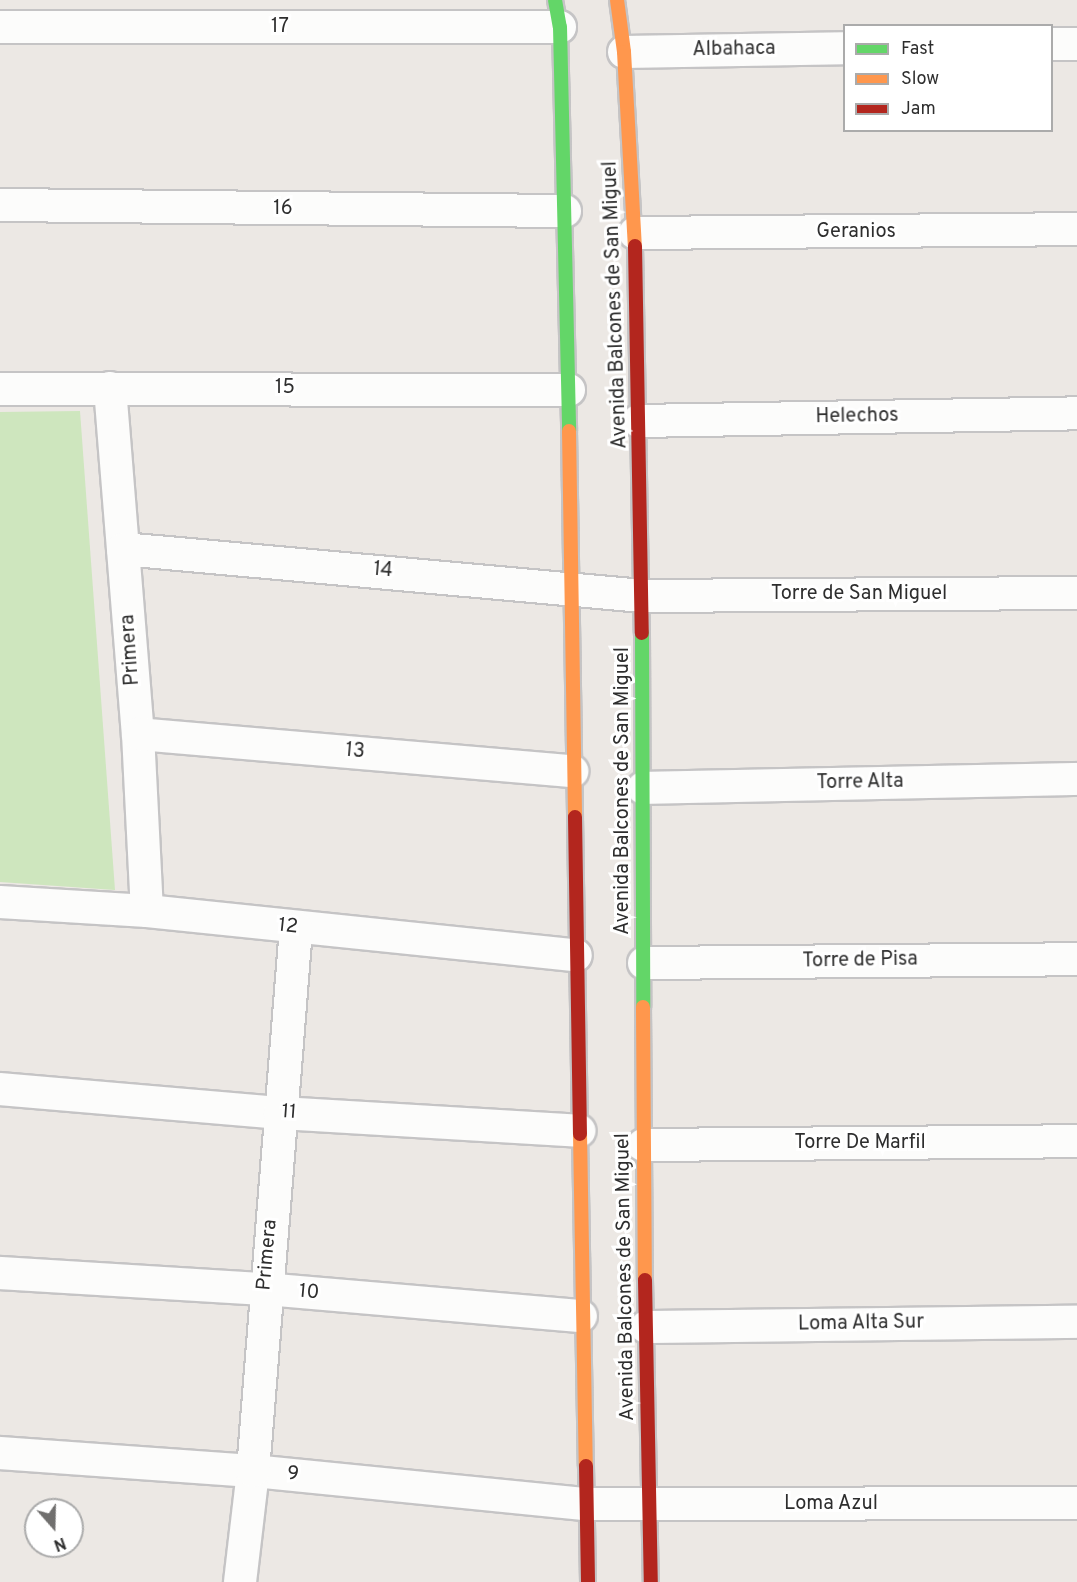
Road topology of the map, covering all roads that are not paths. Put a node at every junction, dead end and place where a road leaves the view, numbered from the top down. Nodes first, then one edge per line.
1 (617, 0) edge
2 (557, 14) edge
3 (0, 27) edge
4 (1053, 44) edge
5 (1077, 44) edge
6 (843, 48) edge
7 (624, 52) junction
8 (0, 206) edge
9 (565, 211) junction
10 (1077, 229) edge
11 (635, 233) junction
12 (110, 388) junction
13 (0, 389) edge
14 (569, 390) junction
15 (1077, 413) edge
16 (638, 421) junction
17 (123, 549) junction
18 (571, 588) junction
19 (1077, 593) edge
20 (642, 596) junction
21 (138, 734) junction
22 (572, 771) junction
23 (1077, 779) edge
24 (643, 788) junction
25 (0, 902) edge
26 (147, 911) junction
27 (296, 928) junction
28 (576, 955) junction
29 (1077, 958) edge
30 (644, 963) junction
31 (0, 1089) edge
32 (280, 1113) junction
33 (579, 1131) junction
34 (1077, 1141) edge
35 (643, 1145) junction
36 (0, 1273) edge
37 (265, 1289) junction
38 (582, 1316) junction
39 (1077, 1322) edge
40 (646, 1327) junction
41 (0, 1453) edge
42 (253, 1471) junction
43 (1077, 1503) edge
44 (585, 1504) junction
45 (652, 1505) junction
46 (240, 1582) edge
47 (588, 1582) edge
48 (651, 1582) edge

1 - 7 street, Avenida Balcones de San Miguel
2 - 3 street, 17
2 - 9 street
4 - 5 street
6 - 7 street, Albahaca
7 - 11 street, Avenida Balcones de San Miguel
8 - 9 street, 16
9 - 14 street
10 - 11 street, Geranios
11 - 16 street, Avenida Balcones de San Miguel
12 - 13 street, 15
12 - 14 street, 15
12 - 17 street, Primera
14 - 18 street
15 - 16 street, Helechos
16 - 20 street, Avenida Balcones de San Miguel
17 - 18 street, 14
17 - 21 street, Primera
18 - 20 street, 14
18 - 22 street
19 - 20 street, Torre de San Miguel
20 - 24 street, Avenida Balcones de San Miguel
21 - 22 street, 13
21 - 26 street, Primera
22 - 28 street
23 - 24 street, Torre Alta
24 - 30 street, Avenida Balcones de San Miguel
25 - 26 street, 12
26 - 27 street, 12
27 - 28 street, 12
27 - 32 street, Primera
28 - 33 street
29 - 30 street, Torre de Pisa
30 - 35 street, Avenida Balcones de San Miguel
31 - 32 street, 11
32 - 33 street, 11
32 - 37 street, Primera
33 - 38 street
34 - 35 street, Torre De Marfil
35 - 40 street, Avenida Balcones de San Miguel
36 - 37 street, 10
37 - 38 street, 10
37 - 42 street, Primera
38 - 44 street
39 - 40 street, Loma Alta Sur
40 - 45 street, Avenida Balcones de San Miguel
41 - 42 street, 9
42 - 44 street, 9
42 - 46 street, Primera
43 - 45 street, Loma Azul
44 - 45 street, Loma Azul
44 - 47 street
45 - 48 street, Avenida Balcones de San Miguel

